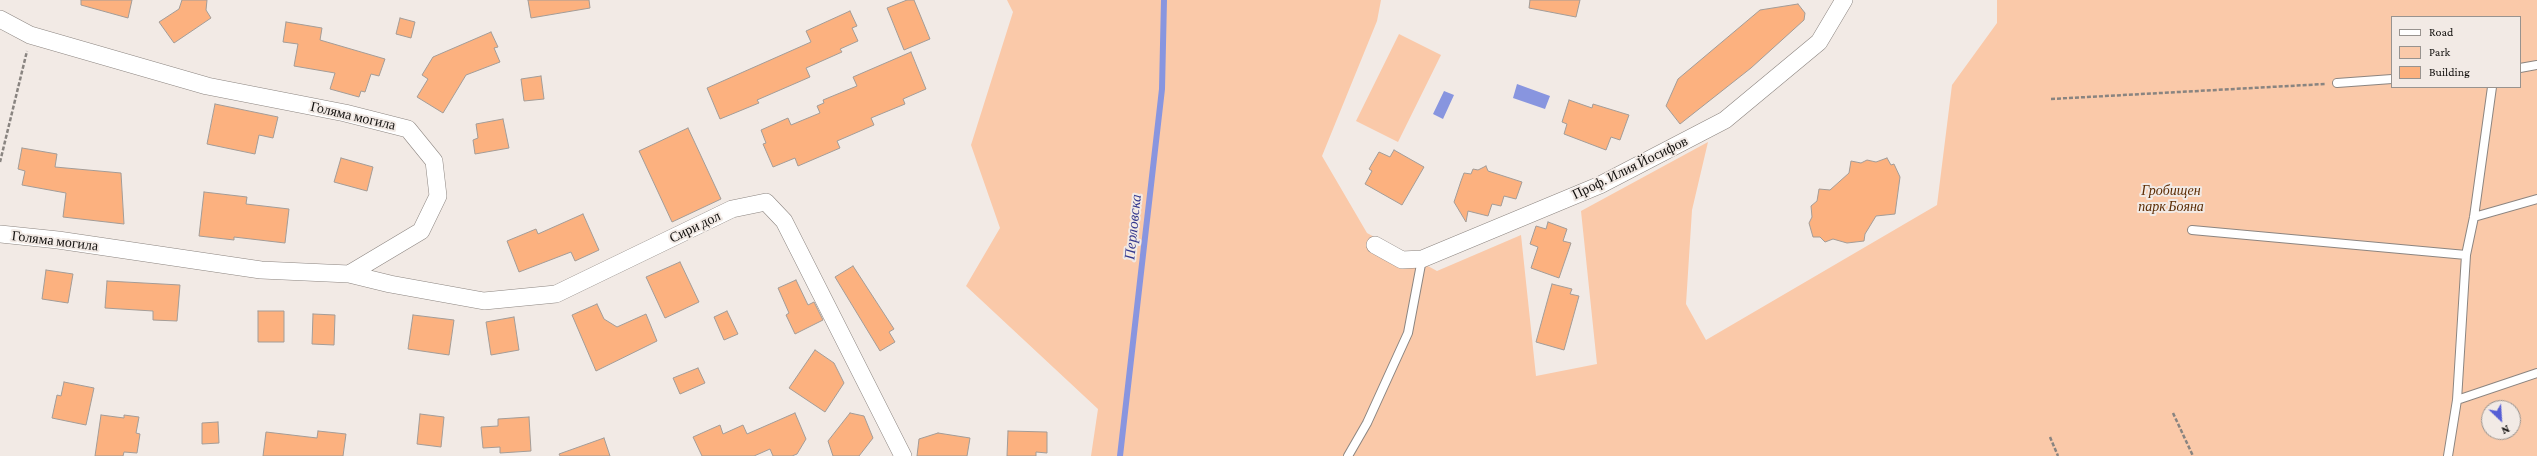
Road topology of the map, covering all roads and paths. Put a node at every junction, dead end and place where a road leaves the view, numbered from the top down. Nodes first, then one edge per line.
1 (1844, 0) edge
2 (0, 19) edge
3 (30, 35) junction
4 (2537, 65) edge
5 (2521, 68) edge
6 (2391, 79) edge
7 (2337, 83) joint
8 (2492, 88) edge
9 (2051, 99) dead end
10 (0, 162) edge
11 (2537, 199) edge
12 (2474, 217) junction
13 (2192, 230) dead end
14 (0, 234) edge
15 (1375, 245) dead end
16 (2466, 255) junction
17 (1422, 259) junction
18 (349, 274) junction
19 (2537, 373) edge
20 (2458, 400) junction
21 (2173, 413) dead end
22 (2050, 437) dead end
23 (903, 456) edge
24 (1348, 456) edge
25 (2058, 456) edge
26 (2193, 456) edge
27 (2448, 456) edge

1 - 17 street, Проф. Илия Йосифов
2 - 3 street, Голяма могила
3 - 10 path
3 - 18 street, Голяма могила
4 - 5 lane
6 - 7 lane
7 - 9 path
8 - 12 lane
11 - 12 lane
12 - 16 lane
13 - 16 lane
14 - 18 street, Голяма могила
15 - 17 street, Проф. Илия Йосифов
16 - 20 lane
17 - 24 lane
18 - 23 street, Сири дол
19 - 20 lane
20 - 27 lane
21 - 26 path
22 - 25 path

